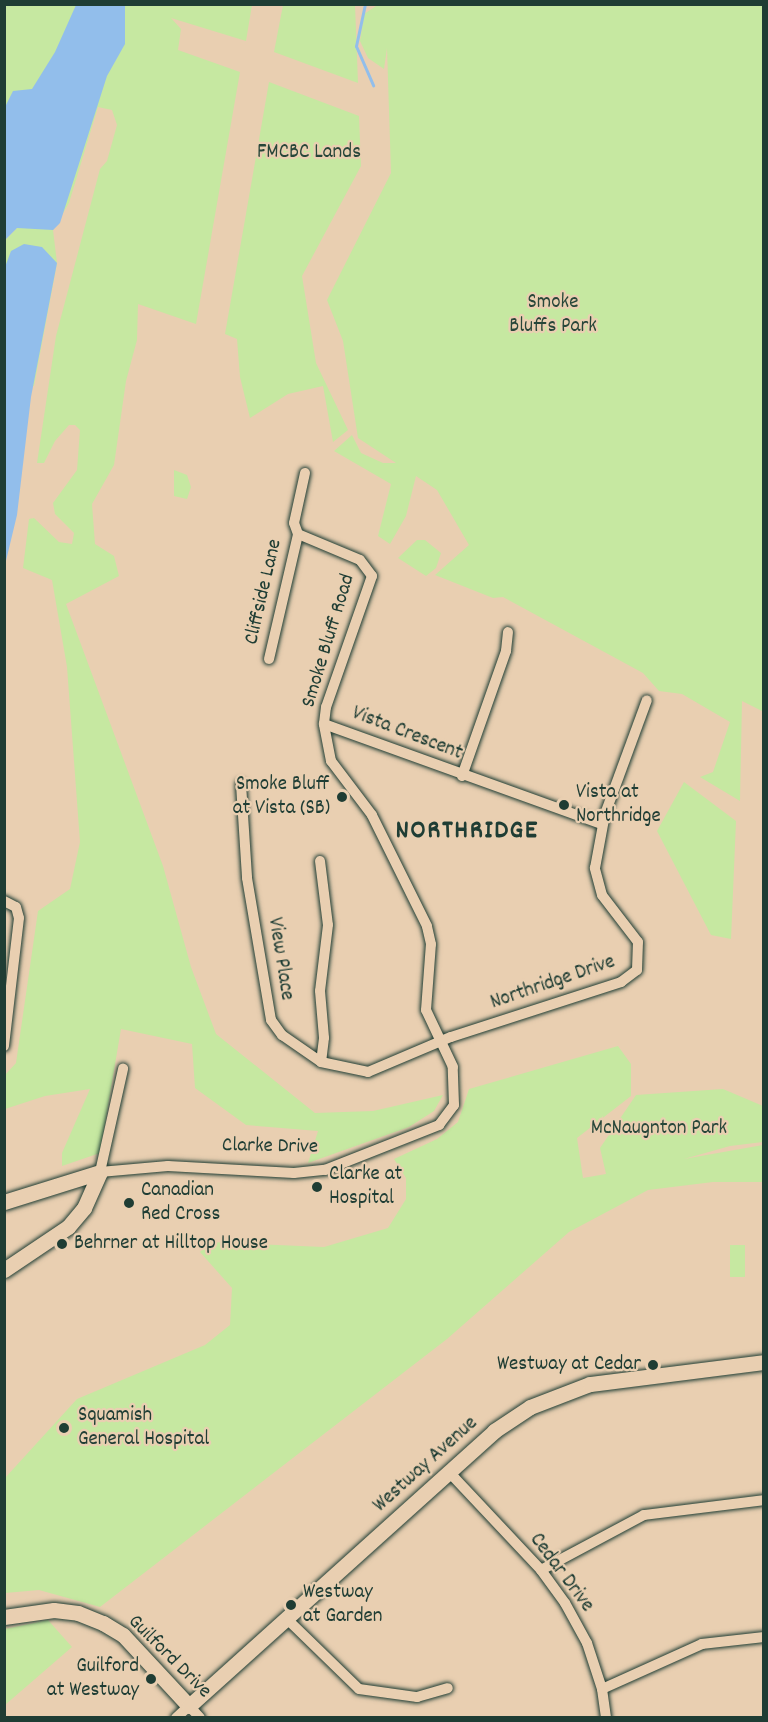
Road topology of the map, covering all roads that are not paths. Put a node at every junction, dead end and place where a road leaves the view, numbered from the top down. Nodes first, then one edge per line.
1 (306, 473) dead end
2 (298, 534) junction
3 (508, 632) dead end
4 (269, 659) dead end
5 (647, 700) dead end
6 (324, 724) junction
7 (462, 776) junction
8 (241, 784) dead end
9 (602, 824) junction
10 (320, 861) dead end
11 (6, 901) edge
12 (440, 1041) junction
13 (4, 1046) edge
14 (321, 1062) junction
15 (123, 1069) dead end
16 (100, 1172) junction
17 (4, 1202) edge
18 (4, 1270) edge
19 (764, 1362) edge
20 (449, 1472) junction
21 (764, 1500) edge
22 (541, 1570) junction
23 (4, 1617) edge
24 (288, 1620) junction
25 (764, 1637) edge
26 (448, 1688) dead end
27 (602, 1689) junction
28 (189, 1706) junction
29 (176, 1718) edge
30 (200, 1718) edge
31 (606, 1718) edge

1 - 2 street, Cliffside Lane
2 - 4 street, Cliffside Lane
2 - 6 street, Smoke Bluff Road
3 - 7 street
5 - 9 street, Northridge Drive
6 - 7 street, Vista Crescent
6 - 12 street, Vista Crescent
7 - 9 street, Vista Crescent
8 - 14 street, View Place
9 - 12 street, Northridge Drive
10 - 14 street
11 - 13 street
12 - 14 street, View Place
12 - 16 street, Clarke Drive
15 - 16 street
16 - 17 street, Clarke Drive
16 - 18 street
19 - 20 street, Westway Avenue
20 - 22 street, Cedar Drive
20 - 24 street, Westway Avenue
21 - 22 street
22 - 27 street, Cedar Drive
23 - 28 street, Guilford Drive
24 - 26 street
24 - 28 street, Westway Avenue
25 - 27 street
27 - 31 street, Cedar Drive
28 - 29 street, Westway Avenue
28 - 30 street, Guilford Drive

